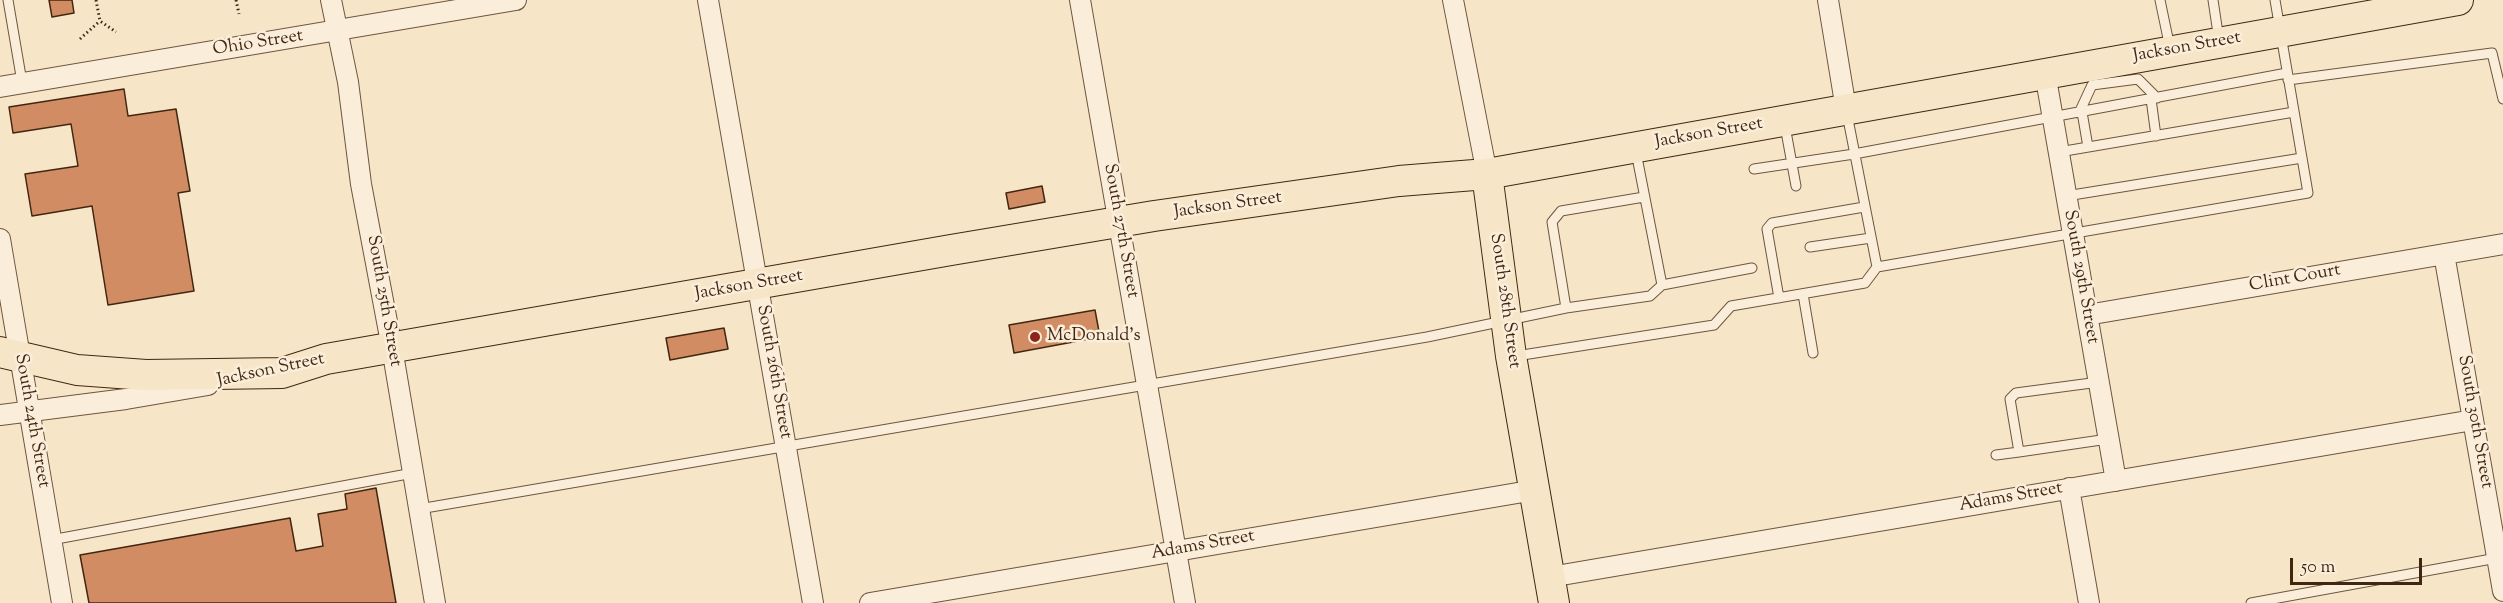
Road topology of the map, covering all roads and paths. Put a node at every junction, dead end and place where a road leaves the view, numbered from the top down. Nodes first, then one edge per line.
1 (8, 0) edge
2 (96, 0) edge
3 (236, 0) edge
4 (331, 0) edge
5 (516, 0) edge
6 (708, 0) edge
7 (1080, 0) edge
8 (1454, 0) edge
9 (1828, 0) edge
10 (2213, 0) edge
11 (2275, 0) edge
12 (2457, 0) edge
13 (2162, 3) edge
14 (239, 14) dead end
15 (100, 21) junction
16 (337, 31) junction
17 (116, 32) dead end
18 (2280, 32) junction
19 (80, 39) dead end
20 (2220, 42) junction
21 (2170, 51) junction
22 (2045, 73) junction
23 (2288, 77) junction
24 (22, 82) junction
25 (0, 87) edge
26 (2154, 99) junction
27 (2503, 99) edge
28 (1846, 109) junction
29 (2081, 112) junction
30 (2294, 112) junction
31 (2053, 118) junction
32 (1784, 120) junction
33 (2132, 129) dead end
34 (2109, 132) dead end
35 (2156, 136) junction
36 (2134, 140) junction
37 (2111, 143) junction
38 (1635, 147) junction
39 (2088, 147) junction
40 (2059, 152) junction
41 (1854, 154) junction
42 (2302, 158) junction
43 (1792, 164) junction
44 (1754, 170) dead end
45 (1487, 174) junction
46 (1796, 186) dead end
47 (2066, 196) junction
48 (1644, 197) junction
49 (1864, 207) junction
50 (1118, 222) junction
51 (2073, 235) junction
52 (1871, 238) junction
53 (0, 239) edge
54 (2503, 244) edge
55 (1810, 248) dead end
56 (2444, 254) junction
57 (1877, 267) junction
58 (1752, 268) dead end
59 (758, 285) junction
60 (1662, 285) junction
61 (1803, 294) junction
62 (1779, 298) junction
63 (1566, 308) junction
64 (2087, 315) junction
65 (1507, 322) junction
66 (392, 348) junction
67 (1813, 352) dead end
68 (10, 355) edge
69 (1511, 357) junction
70 (282, 373) junction
71 (2099, 382) junction
72 (1147, 385) junction
73 (28, 410) junction
74 (0, 415) edge
75 (2473, 420) junction
76 (2108, 439) junction
77 (785, 447) junction
78 (2019, 452) junction
79 (1995, 455) dead end
80 (413, 473) junction
81 (2116, 480) junction
82 (2069, 488) junction
83 (1535, 490) junction
84 (419, 509) junction
85 (51, 540) junction
86 (1176, 551) junction
87 (2497, 558) junction
88 (1552, 590) edge
89 (2503, 591) edge
90 (62, 603) edge
91 (435, 603) edge
92 (813, 603) edge
93 (870, 603) edge
94 (1185, 603) edge
95 (2089, 603) edge
96 (2251, 603) edge

1 - 24 lane
2 - 15 path
3 - 14 path
4 - 16 street, South 25th Street
5 - 16 street, Ohio Street
6 - 59 street, South 26th Street
7 - 50 street, South 27th Street
8 - 45 street, South 28th Street
9 - 28 street
10 - 20 lane
11 - 18 lane
12 - 18 main road, Jackson Street
13 - 21 lane
15 - 17 path
15 - 19 path
16 - 24 street, Ohio Street
16 - 66 street, South 25th Street
18 - 20 main road, Jackson Street
18 - 23 lane
20 - 21 main road, Jackson Street
21 - 22 main road, Jackson Street
22 - 28 main road, Jackson Street
22 - 31 street, South 29th Street
23 - 26 lane
23 - 27 lane
23 - 30 lane
24 - 25 street, Ohio Street
26 - 29 lane
26 - 29 lane
26 - 35 lane
28 - 32 main road, Jackson Street
28 - 41 lane
29 - 31 lane
29 - 39 lane
30 - 35 lane
30 - 42 lane
31 - 40 street, South 29th Street
31 - 41 lane
32 - 38 main road, Jackson Street
32 - 43 lane
33 - 36 lane
34 - 37 lane
35 - 36 lane
36 - 37 lane
37 - 39 lane
38 - 45 main road, Jackson Street
38 - 48 lane
39 - 40 lane
40 - 47 street, South 29th Street
41 - 43 lane
41 - 49 lane
42 - 47 lane
42 - 51 lane
43 - 44 lane
43 - 46 lane
45 - 50 main road, Jackson Street
45 - 65 main road, South 28th Street
47 - 51 street, South 29th Street
48 - 60 lane
48 - 63 lane
49 - 52 lane
49 - 62 lane
50 - 59 main road, Jackson Street
50 - 72 street, South 27th Street
51 - 57 lane
51 - 64 street, South 29th Street
52 - 55 lane
52 - 57 lane
53 - 68 street, South 24th Street
54 - 56 street, Clint Court
56 - 64 street, Clint Court
56 - 75 street, South 30th Street
57 - 61 lane
58 - 60 lane
59 - 66 main road, Jackson Street
59 - 77 street, South 26th Street
60 - 63 lane
61 - 62 lane
61 - 67 lane
62 - 69 lane
63 - 65 lane
64 - 71 street, South 29th Street
65 - 69 main road, South 28th Street
65 - 72 lane
66 - 70 main road, Jackson Street
66 - 80 street, South 25th Street
68 - 70 main road
68 - 73 street, South 24th Street
69 - 83 main road, South 28th Street
70 - 73 street, Jackson Street
71 - 76 street, South 29th Street
71 - 78 lane
72 - 77 lane
72 - 86 street, South 27th Street
73 - 74 street, Jackson Street
73 - 85 street, South 24th Street
75 - 81 street, Adams Street
75 - 87 street, South 30th Street
76 - 78 lane
76 - 81 street, South 29th Street
77 - 84 lane
77 - 92 street, South 26th Street
78 - 79 lane
80 - 84 street, South 25th Street
80 - 85 lane
81 - 82 street, Adams Street
82 - 88 street, Adams Street
82 - 95 street
83 - 86 street, Adams Street
83 - 88 main road, South 28th Street
84 - 91 street, South 25th Street
85 - 90 street, South 24th Street
86 - 93 street, Adams Street
86 - 94 street, South 27th Street
87 - 89 street, South 30th Street
87 - 96 lane

